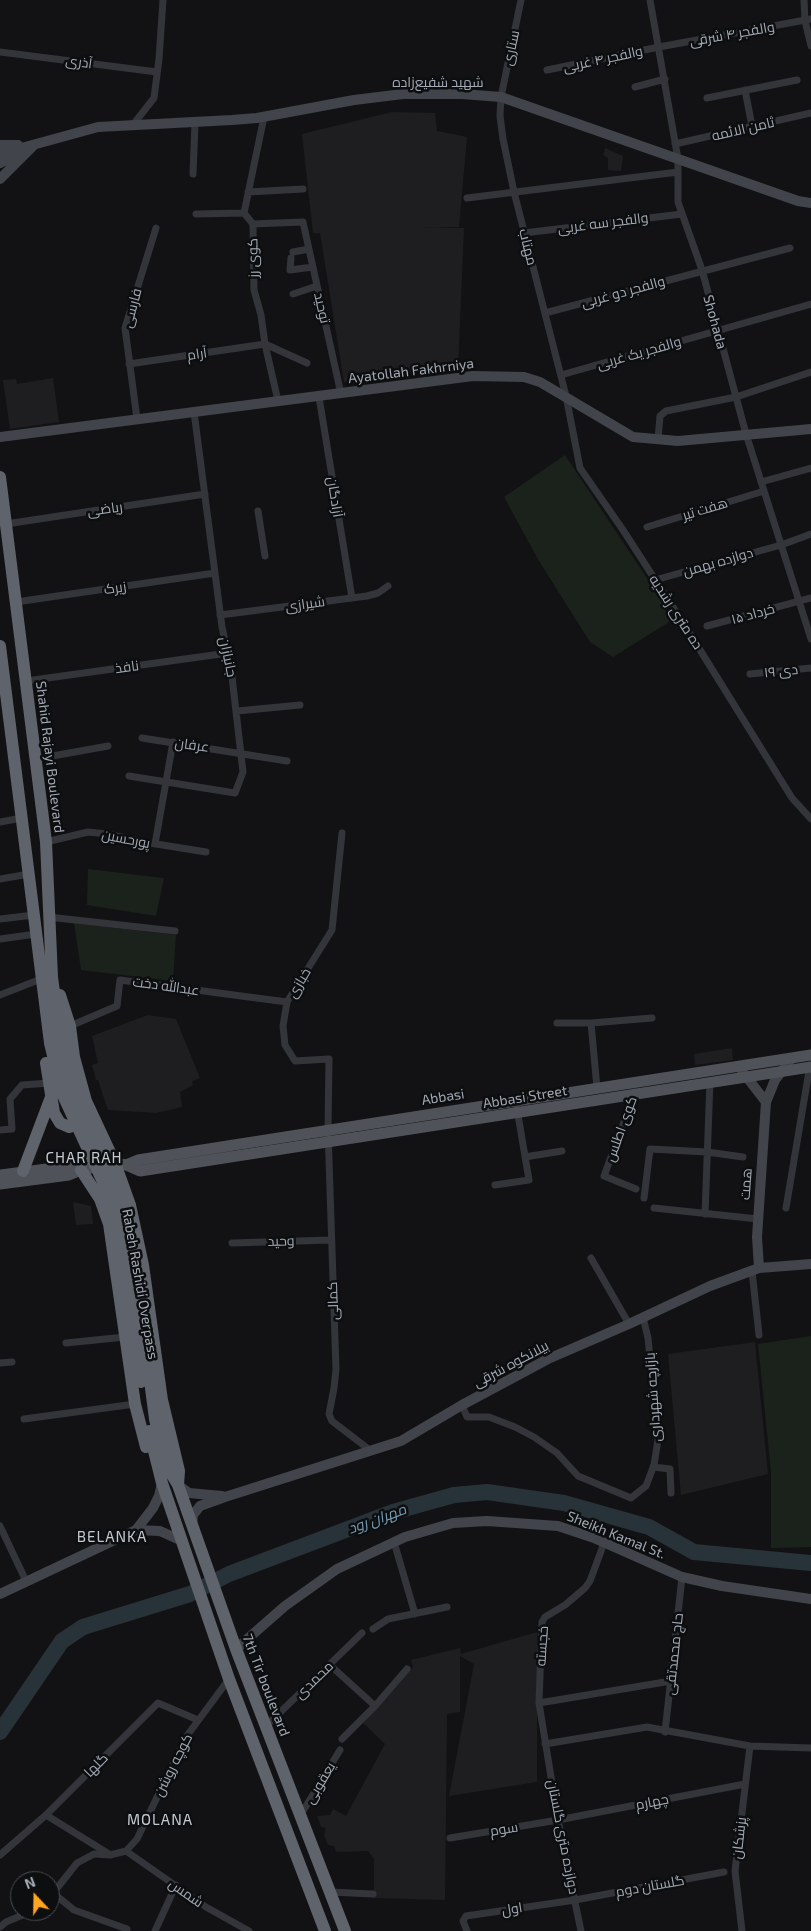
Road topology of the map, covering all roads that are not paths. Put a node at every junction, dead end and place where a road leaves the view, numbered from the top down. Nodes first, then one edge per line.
1 (163, 0) edge
2 (521, 0) edge
3 (650, 0) edge
4 (804, 0) edge
5 (808, 20) edge
6 (811, 46) edge
7 (659, 47) junction
8 (0, 52) edge
9 (547, 70) dead end
10 (157, 72) junction
11 (664, 79) junction
12 (796, 80) dead end
13 (635, 87) dead end
14 (745, 90) junction
15 (501, 97) junction
16 (707, 98) dead end
17 (811, 113) edge
18 (264, 117) junction
19 (195, 123) junction
20 (132, 126) junction
21 (752, 126) junction
22 (34, 144) junction
23 (675, 144) junction
24 (0, 145) edge
25 (0, 154) edge
26 (678, 159) junction
27 (0, 163) edge
28 (678, 172) junction
29 (193, 174) dead end
30 (0, 179) edge
31 (303, 189) dead end
32 (248, 192) junction
33 (514, 192) junction
34 (467, 198) dead end
35 (798, 201) junction
36 (811, 203) edge
37 (811, 209) edge
38 (244, 213) junction
39 (196, 214) dead end
40 (682, 214) junction
41 (253, 224) junction
42 (156, 228) dead end
43 (524, 233) junction
44 (790, 248) dead end
45 (309, 249) junction
46 (313, 267) junction
47 (702, 270) junction
48 (317, 286) junction
49 (293, 294) dead end
50 (811, 304) edge
51 (545, 313) junction
52 (717, 331) junction
53 (265, 344) junction
54 (130, 364) junction
55 (307, 364) dead end
56 (811, 372) edge
57 (561, 375) junction
58 (341, 394) junction
59 (566, 396) junction
60 (319, 397) junction
61 (736, 397) junction
62 (278, 401) junction
63 (194, 412) junction
64 (137, 419) junction
65 (811, 428) edge
66 (746, 434) junction
67 (0, 437) edge
68 (658, 439) junction
69 (811, 468) edge
70 (0, 478) edge
71 (761, 482) junction
72 (764, 491) junction
73 (205, 494) junction
74 (258, 511) dead end
75 (6, 524) junction
76 (647, 527) dead end
77 (811, 534) edge
78 (781, 545) junction
79 (265, 556) dead end
80 (215, 573) junction
81 (655, 580) junction
82 (388, 586) dead end
83 (352, 598) junction
84 (811, 598) edge
85 (798, 601) junction
86 (16, 602) junction
87 (220, 615) junction
88 (707, 626) dead end
89 (811, 639) edge
90 (0, 646) edge
91 (228, 654) junction
92 (811, 668) edge
93 (750, 674) dead end
94 (26, 682) junction
95 (300, 705) dead end
96 (237, 711) junction
97 (142, 738) dead end
98 (173, 742) junction
99 (108, 746) dead end
100 (242, 752) junction
101 (36, 759) junction
102 (287, 761) dead end
103 (129, 776) dead end
104 (167, 781) junction
105 (22, 818) junction
106 (811, 819) edge
107 (0, 822) edge
108 (342, 834) dead end
109 (46, 842) junction
110 (155, 844) junction
111 (206, 852) dead end
112 (29, 874) junction
113 (0, 879) edge
114 (34, 916) junction
115 (48, 917) junction
116 (0, 920) edge
117 (175, 931) dead end
118 (36, 934) junction
119 (0, 939) edge
120 (47, 978) junction
121 (0, 995) edge
122 (287, 1002) junction
123 (652, 1018) dead end
124 (557, 1023) dead end
125 (591, 1023) junction
126 (70, 1026) junction
127 (55, 1042) joint
128 (811, 1054) edge
129 (792, 1058) junction
130 (738, 1066) junction
131 (810, 1067) edge
132 (782, 1071) junction
133 (710, 1076) junction
134 (746, 1076) junction
135 (639, 1082) junction
136 (596, 1088) junction
137 (51, 1089) junction
138 (634, 1095) junction
139 (515, 1101) junction
140 (766, 1102) junction
141 (517, 1113) junction
142 (92, 1114) junction
143 (0, 1130) edge
144 (328, 1136) junction
145 (562, 1151) dead end
146 (707, 1152) junction
147 (525, 1157) junction
148 (743, 1157) dead end
149 (120, 1164) junction
150 (81, 1170) junction
151 (23, 1171) junction
152 (0, 1175) edge
153 (0, 1184) edge
154 (495, 1185) dead end
155 (636, 1189) dead end
156 (644, 1198) dead end
157 (654, 1208) dead end
158 (786, 1208) dead end
159 (705, 1214) junction
160 (758, 1219) junction
161 (330, 1240) junction
162 (232, 1242) dead end
163 (591, 1258) dead end
164 (811, 1264) edge
165 (756, 1269) junction
166 (149, 1304) junction
167 (121, 1307) junction
168 (643, 1318) junction
169 (629, 1324) junction
170 (759, 1335) dead end
171 (125, 1337) junction
172 (66, 1343) dead end
173 (12, 1362) dead end
174 (0, 1363) edge
175 (135, 1404) junction
176 (462, 1405) junction
177 (24, 1419) dead end
178 (158, 1449) junction
179 (371, 1451) junction
180 (653, 1467) junction
181 (161, 1479) junction
182 (178, 1485) junction
183 (671, 1493) dead end
184 (225, 1497) junction
185 (192, 1525) junction
186 (0, 1526) edge
187 (136, 1530) junction
188 (182, 1541) junction
189 (394, 1542) junction
190 (604, 1543) junction
191 (682, 1577) junction
192 (26, 1581) junction
193 (0, 1594) edge
194 (811, 1599) edge
195 (447, 1607) dead end
196 (415, 1614) junction
197 (373, 1629) dead end
198 (362, 1633) dead end
199 (236, 1650) junction
200 (330, 1665) junction
201 (407, 1669) dead end
202 (229, 1679) junction
203 (671, 1681) junction
204 (539, 1703) junction
205 (375, 1706) junction
206 (198, 1720) junction
207 (266, 1727) junction
208 (665, 1732) junction
209 (342, 1739) dead end
210 (544, 1744) junction
211 (750, 1746) junction
212 (811, 1748) edge
213 (340, 1750) dead end
214 (745, 1784) junction
215 (46, 1815) junction
216 (300, 1816) junction
217 (558, 1820) junction
218 (450, 1838) dead end
219 (126, 1851) junction
220 (0, 1855) edge
221 (110, 1855) junction
222 (724, 1872) dead end
223 (60, 1884) edge
224 (176, 1886) junction
225 (330, 1892) junction
226 (373, 1894) dead end
227 (575, 1900) junction
228 (60, 1901) edge
229 (127, 1929) dead end
230 (155, 1931) edge
231 (249, 1931) edge
232 (325, 1931) edge
233 (344, 1931) edge
234 (467, 1931) edge
235 (581, 1931) edge
236 (742, 1931) edge

1 - 10 street
2 - 15 street, ستاری
3 - 7 street, Shohada
4 - 5 street
5 - 6 street
5 - 7 street, والفجر ۴ شرقی
7 - 9 street, والفجر ۴ غربی
7 - 11 street, Shohada
8 - 10 street, آذری
10 - 20 street
11 - 13 street
11 - 23 street, Shohada
12 - 14 street
14 - 16 street
14 - 21 street
15 - 18 street, شهید شفیع‌زاده
15 - 26 street, شهید شفیع‌زاده
15 - 33 street, مهتاب
17 - 21 street, ثامن الائمه
18 - 19 street, شهید شفیع‌زاده
18 - 32 street
19 - 20 street, شهید شفیع‌زاده
19 - 29 street
20 - 22 street, شهید شفیع‌زاده
21 - 23 street, ثامن الائمه
22 - 24 street
22 - 25 street
22 - 27 street
22 - 30 street
23 - 26 street, Shohada
26 - 28 street, Shohada
26 - 35 street, شهید شفیع‌زاده
28 - 33 street
28 - 40 street, Shohada
31 - 32 street
32 - 38 street
33 - 34 street
33 - 43 street, مهتاب
35 - 36 street, شهید شفیع‌زاده
35 - 37 street, شهید شفیع‌زاده
38 - 39 street
38 - 41 street, کوی رز
40 - 43 street, والفجر سه غربی
40 - 47 street, Shohada
41 - 45 street, توحید
41 - 53 street, کوی رز
42 - 54 street, فارسی
43 - 51 street, مهتاب
44 - 47 street, والفجر دو غربی
45 - 46 street, توحید
45 - 46 street
46 - 48 street, توحید
47 - 51 street, والفجر دو غربی
47 - 52 street, Shohada
48 - 49 street
48 - 58 street, توحید
50 - 52 street, والفجر یک غربی
51 - 57 street, مهتاب
52 - 57 street, والفجر یک غربی
52 - 61 street, Shohada
53 - 54 street, آرام
53 - 55 street
53 - 62 street, کوی رز
54 - 64 street, فارسی
56 - 61 street
57 - 59 street, مهتاب
58 - 59 street, Ayatollah Fakhrniya
58 - 60 street, Ayatollah Fakhrniya
59 - 68 street, Ayatollah Fakhrniya
59 - 81 street, ده متری رشدیه
60 - 62 street, Ayatollah Fakhrniya
60 - 83 street, آزادگان
61 - 66 street, Shohada
61 - 68 street
62 - 63 street, Ayatollah Fakhrniya
63 - 64 street, Ayatollah Fakhrniya
63 - 73 street, جانبازان
64 - 67 street, Ayatollah Fakhrniya
65 - 66 street, Ayatollah Fakhrniya
66 - 68 street, Ayatollah Fakhrniya
66 - 71 street, Shohada
69 - 71 street
70 - 75 highway, Shahid Rajayi Boulevard
71 - 72 street, Shohada
72 - 76 street, هفت تیر
72 - 78 street, Shohada
73 - 75 street, ریاضی
73 - 80 street, جانبازان
74 - 79 street
75 - 86 highway, Shahid Rajayi Boulevard
77 - 78 street, دوازده بهمن
78 - 81 street, دوازده بهمن
78 - 85 street, Shohada
80 - 86 street, زیرک
80 - 87 street, جانبازان
81 - 106 street, ده متری رشدیه
82 - 83 street, شیرازی
83 - 87 street, شیرازی
84 - 85 street, ۱۵ خرداد
85 - 88 street, ۱۵ خرداد
85 - 89 street, Shohada
86 - 94 highway, Shahid Rajayi Boulevard
87 - 91 street, جانبازان
90 - 105 highway, Shahid Rajayi Boulevard
91 - 94 street, نافذ
91 - 96 street, جانبازان
92 - 93 street, ۱۹ دی
94 - 101 highway, Shahid Rajayi Boulevard
95 - 96 street
96 - 100 street, جانبازان
97 - 98 street, عرفان
98 - 100 street, عرفان
98 - 104 street
99 - 101 street
100 - 102 street, عرفان
100 - 104 street, جانبازان
101 - 109 highway, Shahid Rajayi Boulevard
103 - 104 street, جانبازان
104 - 110 street
105 - 107 street
105 - 112 highway, Shahid Rajayi Boulevard
108 - 122 street, خبازی
109 - 110 street, پورحسین
109 - 115 highway, Shahid Rajayi Boulevard
110 - 111 street, پورحسین
112 - 113 street
112 - 114 highway, Shahid Rajayi Boulevard
114 - 116 street
114 - 118 highway, Shahid Rajayi Boulevard
115 - 117 street
115 - 120 highway, Shahid Rajayi Boulevard
118 - 119 street
118 - 120 highway, Shahid Rajayi Boulevard
120 - 121 street
120 - 126 highway
120 - 127 highway, Shahid Rajayi Boulevard
120 - 137 highway
122 - 126 street, عبدالله دخت
122 - 144 street, خبازی
123 - 125 street
124 - 125 street
125 - 136 street
126 - 142 highway
127 - 178 highway, Rabeh Rashidi Overpass
128 - 129 main road, Abbasi
128 - 131 street
129 - 130 main road, Abbasi
129 - 132 street, همت
130 - 133 main road, Abbasi
130 - 134 street
131 - 132 main road, Abbasi Street
131 - 158 street
132 - 134 main road, Abbasi Street
132 - 140 street, همت
133 - 134 main road, Abbasi Street
133 - 135 main road, Abbasi
133 - 138 main road, Abbasi Street
133 - 146 street
134 - 140 street
135 - 136 main road, Abbasi
135 - 138 street, کوی اطلس
136 - 139 main road, Abbasi
137 - 142 highway
137 - 143 street
137 - 151 highway
138 - 141 main road, Abbasi Street
138 - 155 street, کوی اطلس
139 - 141 street
139 - 144 main road, Abbasi
140 - 160 street, همت
141 - 144 main road, Abbasi Street
141 - 147 street
142 - 149 highway
144 - 149 main road, Abbasi Street
144 - 161 street, کمالی
145 - 147 street
146 - 148 street
146 - 156 street
146 - 159 street
147 - 154 street
149 - 150 main road
149 - 166 highway
150 - 151 main road
150 - 153 main road
150 - 167 highway
151 - 152 main road
157 - 159 street
159 - 160 street
160 - 165 street, همت
161 - 162 street, وحید
161 - 179 street, کمالی
163 - 169 street
164 - 165 street, بیلانکوه شرقی
165 - 168 street, بیلانکوه شرقی
165 - 170 street
166 - 167 highway
166 - 182 highway
167 - 171 highway
168 - 169 street, بیلانکوه شرقی
168 - 180 street, بازارچه شهرداری
169 - 176 street, بیلانکوه شرقی
171 - 172 street
171 - 175 highway
173 - 174 street
175 - 177 street
175 - 181 highway
176 - 179 street, بیلانکوه شرقی
176 - 180 street, بازارچه شهرداری
178 - 181 highway
178 - 182 highway, 7th Tir boulevard
179 - 184 street, بیلانکوه شرقی
180 - 183 street
181 - 187 street
181 - 188 highway
182 - 184 street, بیلانکوه شرقی
182 - 185 highway, 7th Tir boulevard
184 - 185 street, بیلانکوه شرقی
185 - 199 highway, 7th Tir boulevard
186 - 192 street
187 - 188 street
187 - 192 street
188 - 202 highway
189 - 190 street, Sheikh Kamal St.
189 - 196 street
189 - 199 street, Sheikh Kamal St.
190 - 191 street, Sheikh Kamal St.
190 - 204 street, خجسته
191 - 194 street, Sheikh Kamal St.
191 - 203 street, حاج محمدتقی
192 - 193 street
195 - 196 street
196 - 197 street
198 - 200 street, محمدی
199 - 207 highway, 7th Tir boulevard
200 - 205 street
200 - 207 street, محمدی
201 - 205 street
202 - 206 street, کوچه روشن
202 - 232 highway
203 - 204 street
203 - 208 street, حاج محمدتقی
204 - 210 street, خجسته
205 - 209 street
206 - 215 street, گلها
206 - 219 street, کوچه روشن
207 - 216 highway, 7th Tir boulevard
208 - 210 street
208 - 211 street
210 - 217 street, دوازده متری گلستان
211 - 212 street
211 - 214 street, پزشکان
213 - 216 street, یعقوبی
214 - 217 street, چهارم
214 - 236 street, پزشکان
215 - 220 street, گلها
215 - 221 street
216 - 225 highway, 7th Tir boulevard
217 - 218 street, سوم
217 - 227 street, دوازده متری گلستان
219 - 221 street
219 - 224 street, شمس
221 - 223 street
222 - 227 street, گلستان دوم
224 - 230 street
224 - 231 street, شمس
225 - 226 street
225 - 233 highway, 7th Tir boulevard
227 - 234 street, اول
227 - 235 street, دوازده متری گلستان
228 - 229 street

